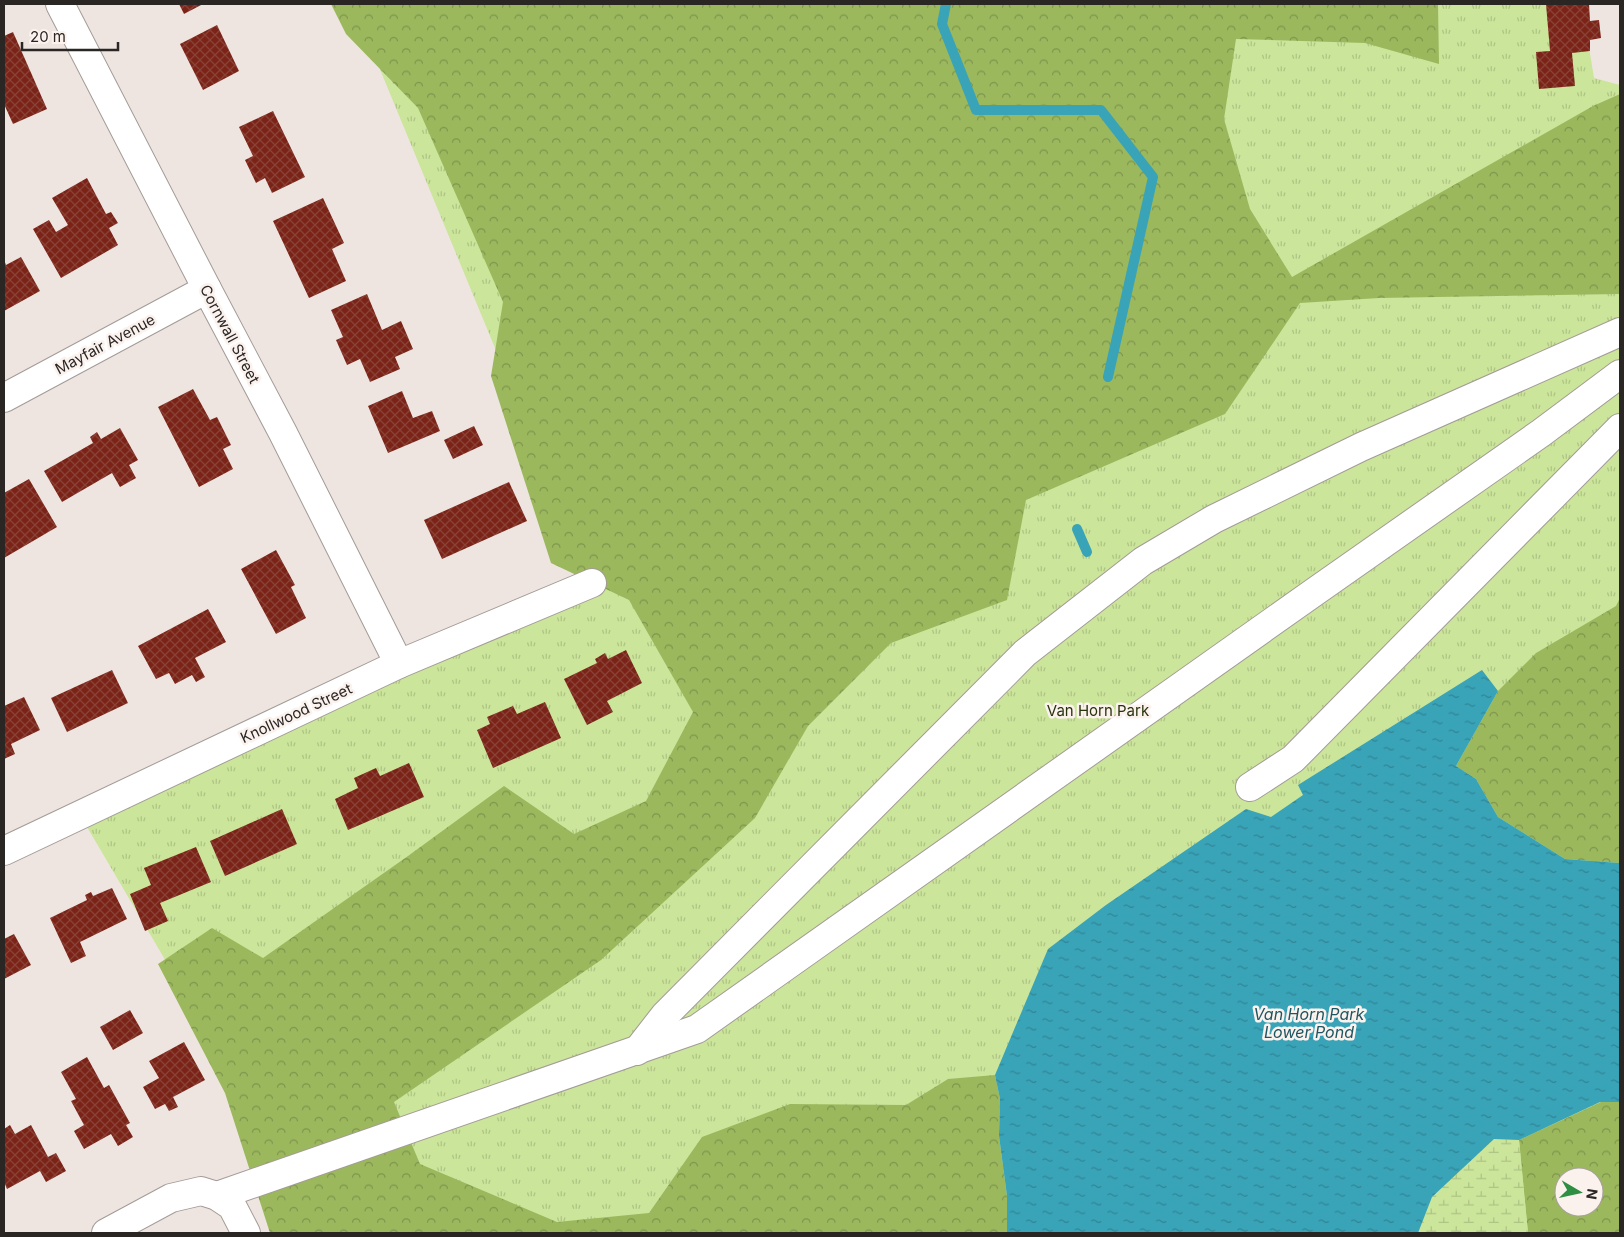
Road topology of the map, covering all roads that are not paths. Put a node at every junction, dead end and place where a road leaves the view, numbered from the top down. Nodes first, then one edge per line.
1 (60, 4) edge
2 (207, 290) junction
3 (1620, 332) edge
4 (1620, 374) edge
5 (4, 398) edge
6 (1620, 428) edge
7 (592, 583) dead end
8 (399, 664) junction
9 (1250, 787) dead end
10 (4, 851) edge
11 (637, 1051) junction
12 (217, 1196) junction
13 (106, 1233) edge
14 (246, 1233) edge

1 - 2 street, Cornwall Street
2 - 5 street, Mayfair Avenue
2 - 8 street, Cornwall Street
3 - 11 street
4 - 11 street
6 - 9 street
7 - 8 street, Knollwood Street
8 - 10 street, Knollwood Street
11 - 12 street
12 - 13 street
12 - 14 street

